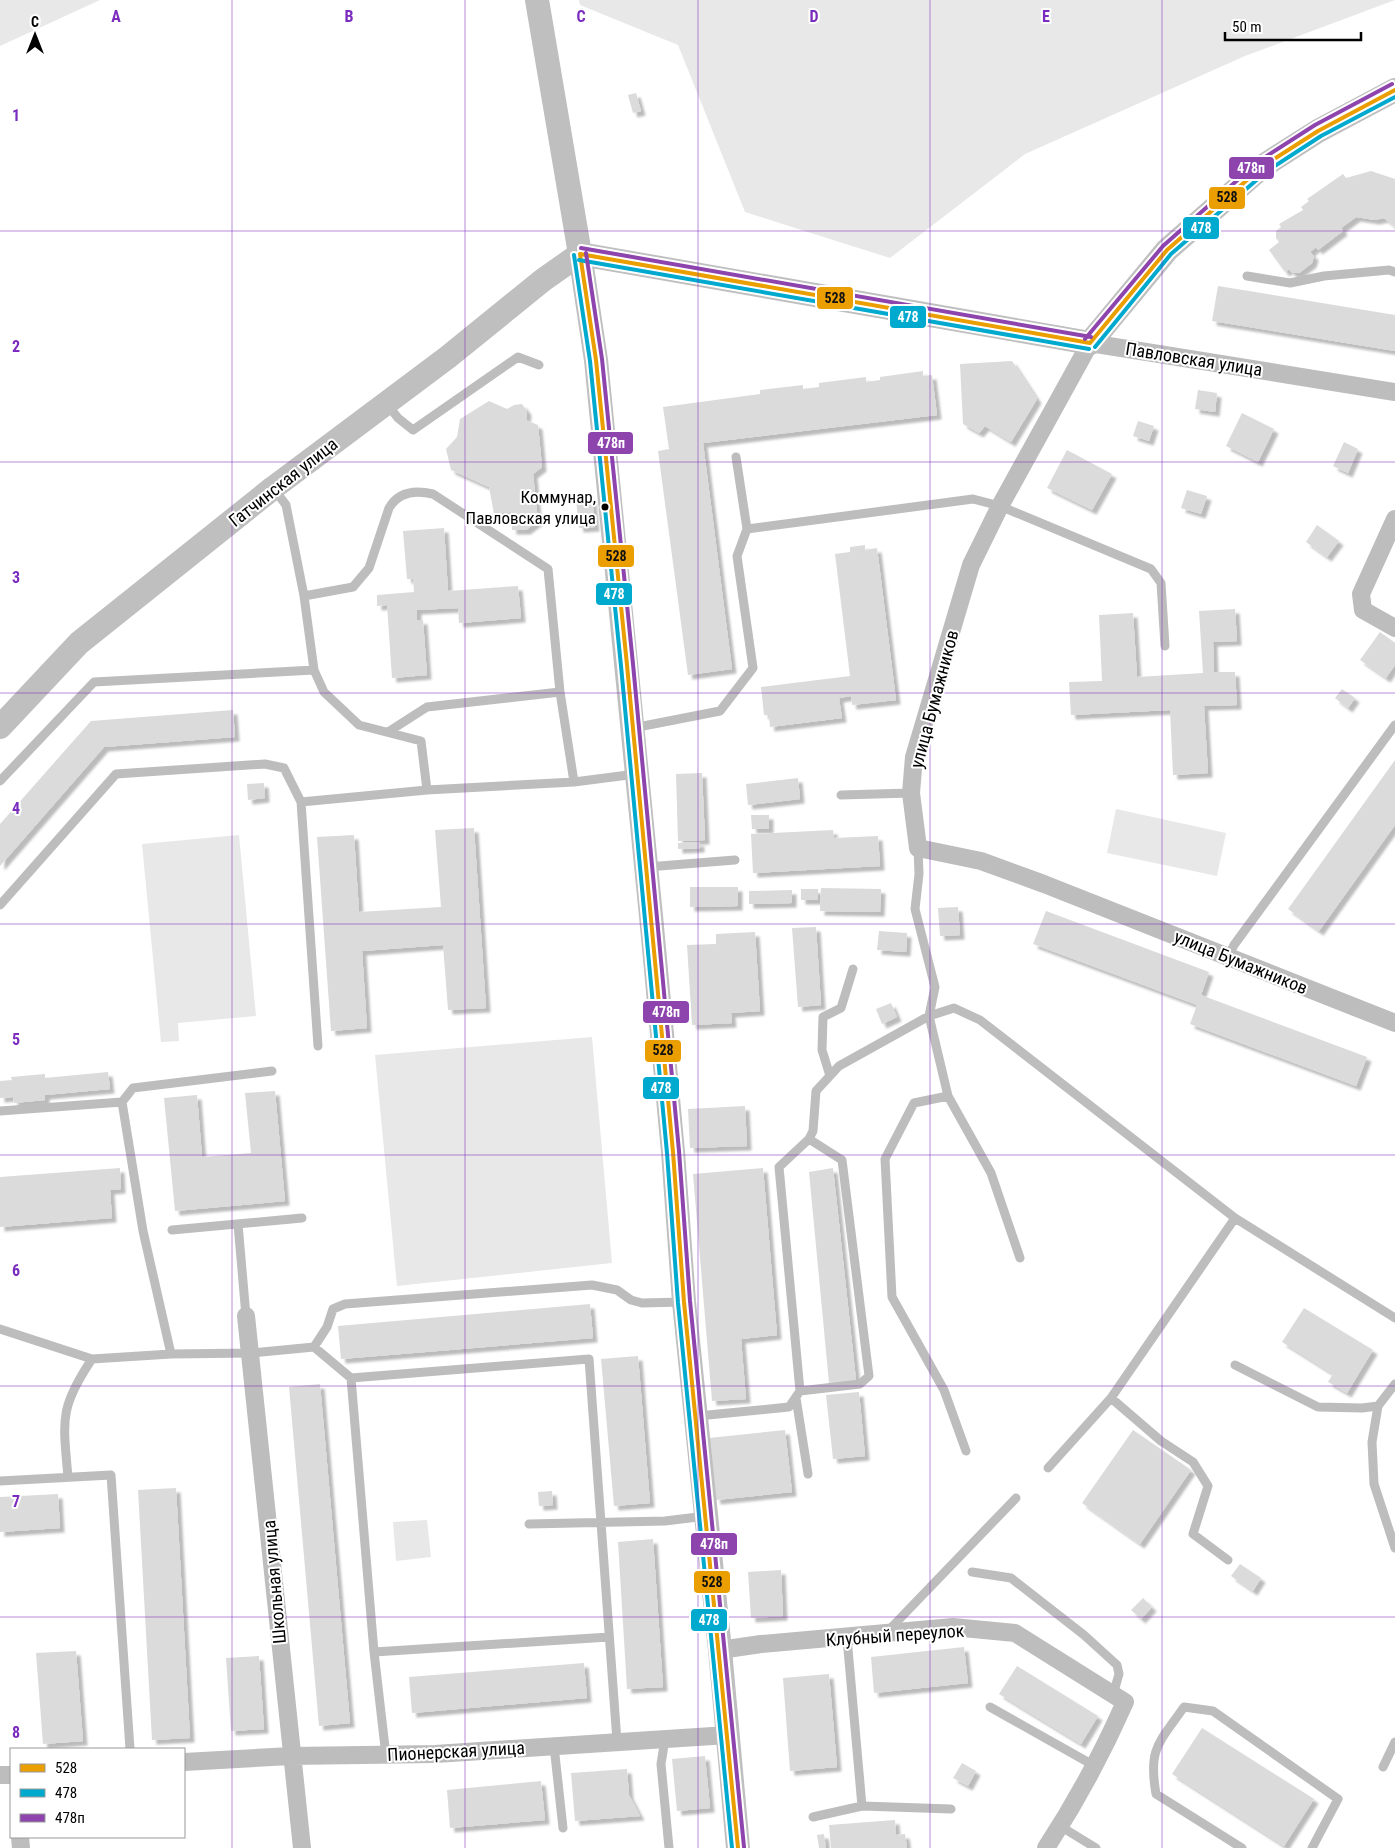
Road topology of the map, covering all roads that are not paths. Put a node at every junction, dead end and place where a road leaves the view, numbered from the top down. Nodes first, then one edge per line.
1 (537, 0) edge
2 (1395, 90) edge
3 (580, 254) junction
4 (1395, 272) edge
5 (1248, 276) dead end
6 (1090, 343) junction
7 (539, 365) dead end
8 (1395, 392) edge
9 (386, 404) junction
10 (736, 457) dead end
11 (274, 488) junction
12 (1000, 506) junction
13 (1395, 519) edge
14 (747, 529) junction
15 (304, 596) junction
16 (1395, 628) edge
17 (1165, 646) dead end
18 (314, 670) junction
19 (560, 692) junction
20 (1395, 724) edge
21 (0, 727) edge
22 (633, 728) junction
23 (388, 732) junction
24 (637, 774) junction
25 (0, 781) edge
26 (574, 782) junction
27 (426, 790) junction
28 (911, 793) junction
29 (842, 795) dead end
30 (300, 802) junction
31 (918, 848) junction
32 (734, 860) dead end
33 (646, 867) junction
34 (0, 887) edge
35 (8, 894) junction
36 (0, 905) edge
37 (1228, 957) junction
38 (854, 968) dead end
39 (928, 1016) junction
40 (1395, 1023) edge
41 (318, 1046) dead end
42 (272, 1071) dead end
43 (830, 1076) junction
44 (948, 1096) junction
45 (122, 1102) junction
46 (0, 1111) edge
47 (809, 1139) junction
48 (302, 1218) dead end
49 (1235, 1218) junction
50 (238, 1224) junction
51 (172, 1230) dead end
52 (1020, 1258) dead end
53 (684, 1302) junction
54 (246, 1316) joint
55 (1395, 1318) edge
56 (0, 1329) edge
57 (314, 1347) junction
58 (252, 1353) junction
59 (171, 1354) junction
60 (92, 1359) junction
61 (1236, 1365) dead end
62 (350, 1378) junction
63 (1395, 1384) edge
64 (798, 1395) junction
65 (1110, 1398) junction
66 (1378, 1406) junction
67 (696, 1416) junction
68 (966, 1452) dead end
69 (1048, 1468) dead end
70 (808, 1474) dead end
71 (68, 1477) junction
72 (0, 1481) edge
73 (1016, 1498) dead end
74 (706, 1516) junction
75 (600, 1521) junction
76 (530, 1524) dead end
77 (1395, 1548) edge
78 (1228, 1560) dead end
79 (972, 1572) dead end
80 (885, 1634) junction
81 (609, 1637) junction
82 (847, 1638) junction
83 (720, 1650) junction
84 (374, 1652) junction
85 (1113, 1695) junction
86 (990, 1707) dead end
87 (728, 1736) junction
88 (665, 1739) junction
89 (617, 1741) junction
90 (1395, 1742) edge
91 (554, 1746) junction
92 (130, 1748) edge
93 (290, 1756) junction
94 (386, 1756) junction
95 (185, 1762) edge
96 (1093, 1765) junction
97 (1383, 1767) dead end
98 (862, 1806) junction
99 (951, 1809) dead end
100 (813, 1817) dead end
101 (1060, 1826) junction
102 (563, 1828) dead end
103 (302, 1848) edge
104 (669, 1848) edge
105 (738, 1848) edge
106 (1046, 1848) edge
107 (1096, 1848) edge
108 (1242, 1848) edge
109 (1312, 1848) edge

1 - 3 main road
2 - 6 main road
3 - 6 main road, Павловская улица
3 - 9 main road, Гатчинская улица
3 - 22 main road
4 - 5 lane
6 - 8 street, Павловская улица
6 - 12 street, улица Бумажников
7 - 9 lane
9 - 11 main road, Гатчинская улица
10 - 14 lane
11 - 15 lane
11 - 21 main road, Гатчинская улица
12 - 14 lane
12 - 17 lane
12 - 28 street, улица Бумажников
13 - 16 street
14 - 22 lane
15 - 18 lane
15 - 19 lane
18 - 23 lane
18 - 25 lane
19 - 23 lane
19 - 26 lane
20 - 37 lane
22 - 24 main road
23 - 27 lane
24 - 26 lane
24 - 33 main road
26 - 27 lane
27 - 30 lane
28 - 29 lane
28 - 31 street, улица Бумажников
30 - 35 lane
30 - 41 lane
31 - 37 street, улица Бумажников
31 - 39 lane
32 - 33 lane
33 - 53 main road
34 - 35 lane
35 - 36 lane
37 - 40 street, улица Бумажников
38 - 43 lane
39 - 43 lane
39 - 44 lane
39 - 49 lane
42 - 45 lane
43 - 47 lane
44 - 52 lane
44 - 68 lane
45 - 46 lane
45 - 59 lane
47 - 64 lane
47 - 64 lane
48 - 50 lane
49 - 55 lane
49 - 65 lane
50 - 51 lane
50 - 54 lane
53 - 57 lane
53 - 67 main road
54 - 58 street, Школьная улица
56 - 60 lane
57 - 58 lane
57 - 62 lane
58 - 59 lane
58 - 93 street, Школьная улица
59 - 60 lane
60 - 71 lane
61 - 66 lane
62 - 75 lane
62 - 84 lane
63 - 66 lane
64 - 67 lane
64 - 70 lane
65 - 69 lane
65 - 78 lane
66 - 77 lane
67 - 74 main road
71 - 72 lane
71 - 92 lane
73 - 80 lane
74 - 75 lane
74 - 83 main road
75 - 76 lane
75 - 81 lane
79 - 85 lane
80 - 82 street, Клубный переулок
80 - 85 street, Клубный переулок
81 - 84 lane
81 - 89 lane
82 - 83 street, Клубный переулок
82 - 98 lane
83 - 87 main road
84 - 94 lane
85 - 96 street
86 - 96 lane
87 - 88 street, Пионерская улица
87 - 105 main road
88 - 89 street, Пионерская улица
88 - 104 lane
89 - 91 street, Пионерская улица
90 - 97 lane
91 - 94 street, Пионерская улица
91 - 102 lane
93 - 94 street, Пионерская улица
93 - 95 street, Пионерская улица
93 - 103 street, Школьная улица
96 - 101 street
98 - 99 lane
98 - 100 lane
101 - 106 street
101 - 107 lane
108 - 109 lane

